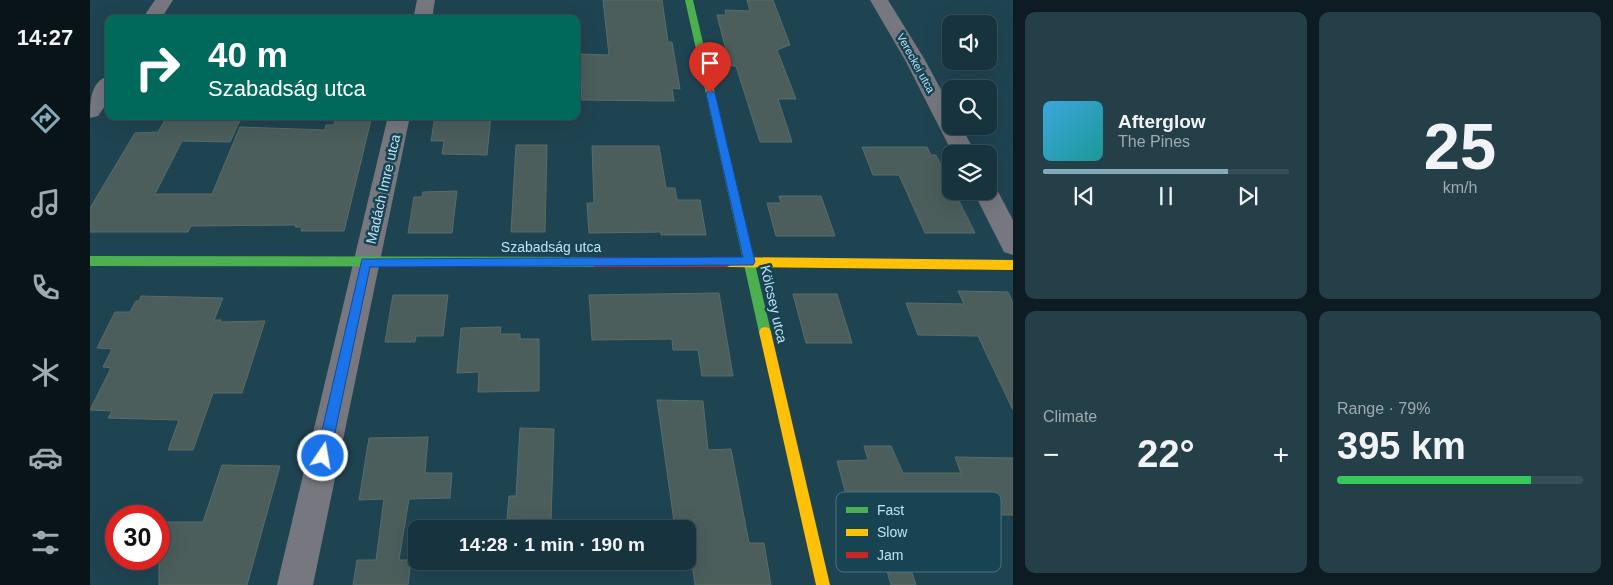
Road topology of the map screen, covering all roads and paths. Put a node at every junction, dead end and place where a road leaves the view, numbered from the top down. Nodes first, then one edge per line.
1 (164, 0) edge
2 (426, 0) edge
3 (689, 0) edge
4 (879, 0) edge
5 (154, 15) edge
6 (423, 15) edge
7 (105, 89) edge
8 (90, 111) edge
9 (398, 120) edge
10 (960, 145) edge
11 (990, 200) edge
12 (1013, 244) edge
13 (90, 261) edge
14 (366, 262) junction
15 (750, 262) junction
16 (1013, 265) edge
17 (295, 585) edge
18 (823, 585) edge

1 - 5 street
2 - 6 street
3 - 15 street, Kölcsey utca
4 - 10 street, Vereckei utca
7 - 8 street
9 - 14 street, Madách Imre utca
11 - 12 street
13 - 14 street, Szabadság utca
14 - 15 street, Szabadság utca
14 - 17 street, Madách Imre utca
15 - 16 street, Szabadság utca
15 - 18 street, Kölcsey utca

